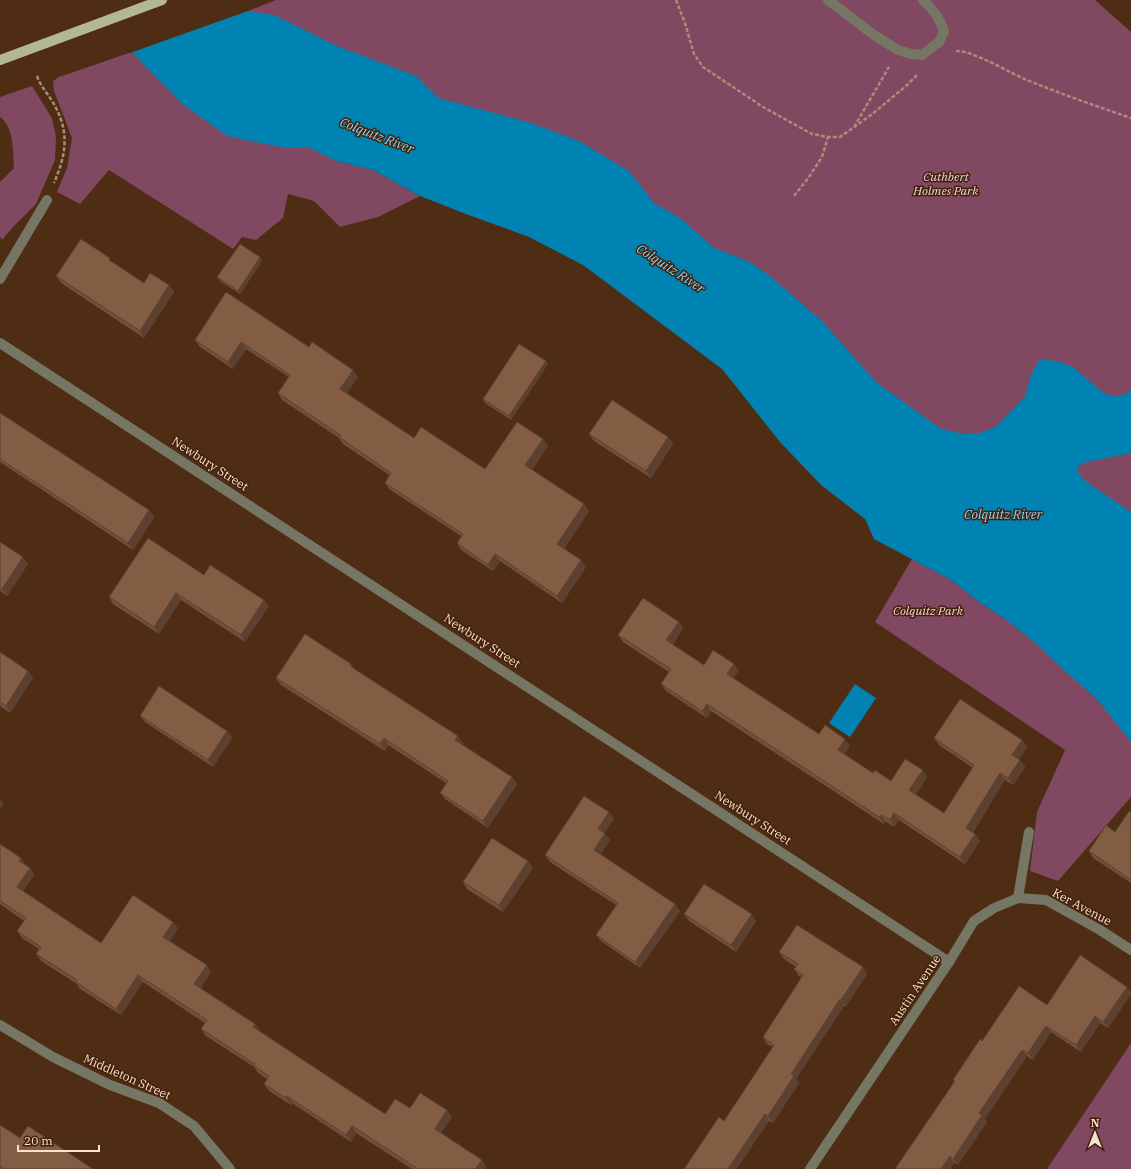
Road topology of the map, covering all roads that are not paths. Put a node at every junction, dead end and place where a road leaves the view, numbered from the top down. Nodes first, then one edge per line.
1 (162, 0) edge
2 (828, 0) edge
3 (923, 0) edge
4 (0, 60) edge
5 (47, 200) road end
6 (0, 279) edge
7 (0, 343) edge
8 (1029, 832) dead end
9 (1018, 898) junction
10 (1131, 950) edge
11 (950, 962) junction
12 (0, 1025) edge
13 (230, 1169) edge
14 (810, 1169) edge

1 - 4 main road
2 - 3 street
5 - 6 street
7 - 11 street, Newbury Street
8 - 9 street
9 - 10 street, Ker Avenue
9 - 11 street, Austin Avenue
11 - 14 street, Austin Avenue
12 - 13 street, Middleton Street

